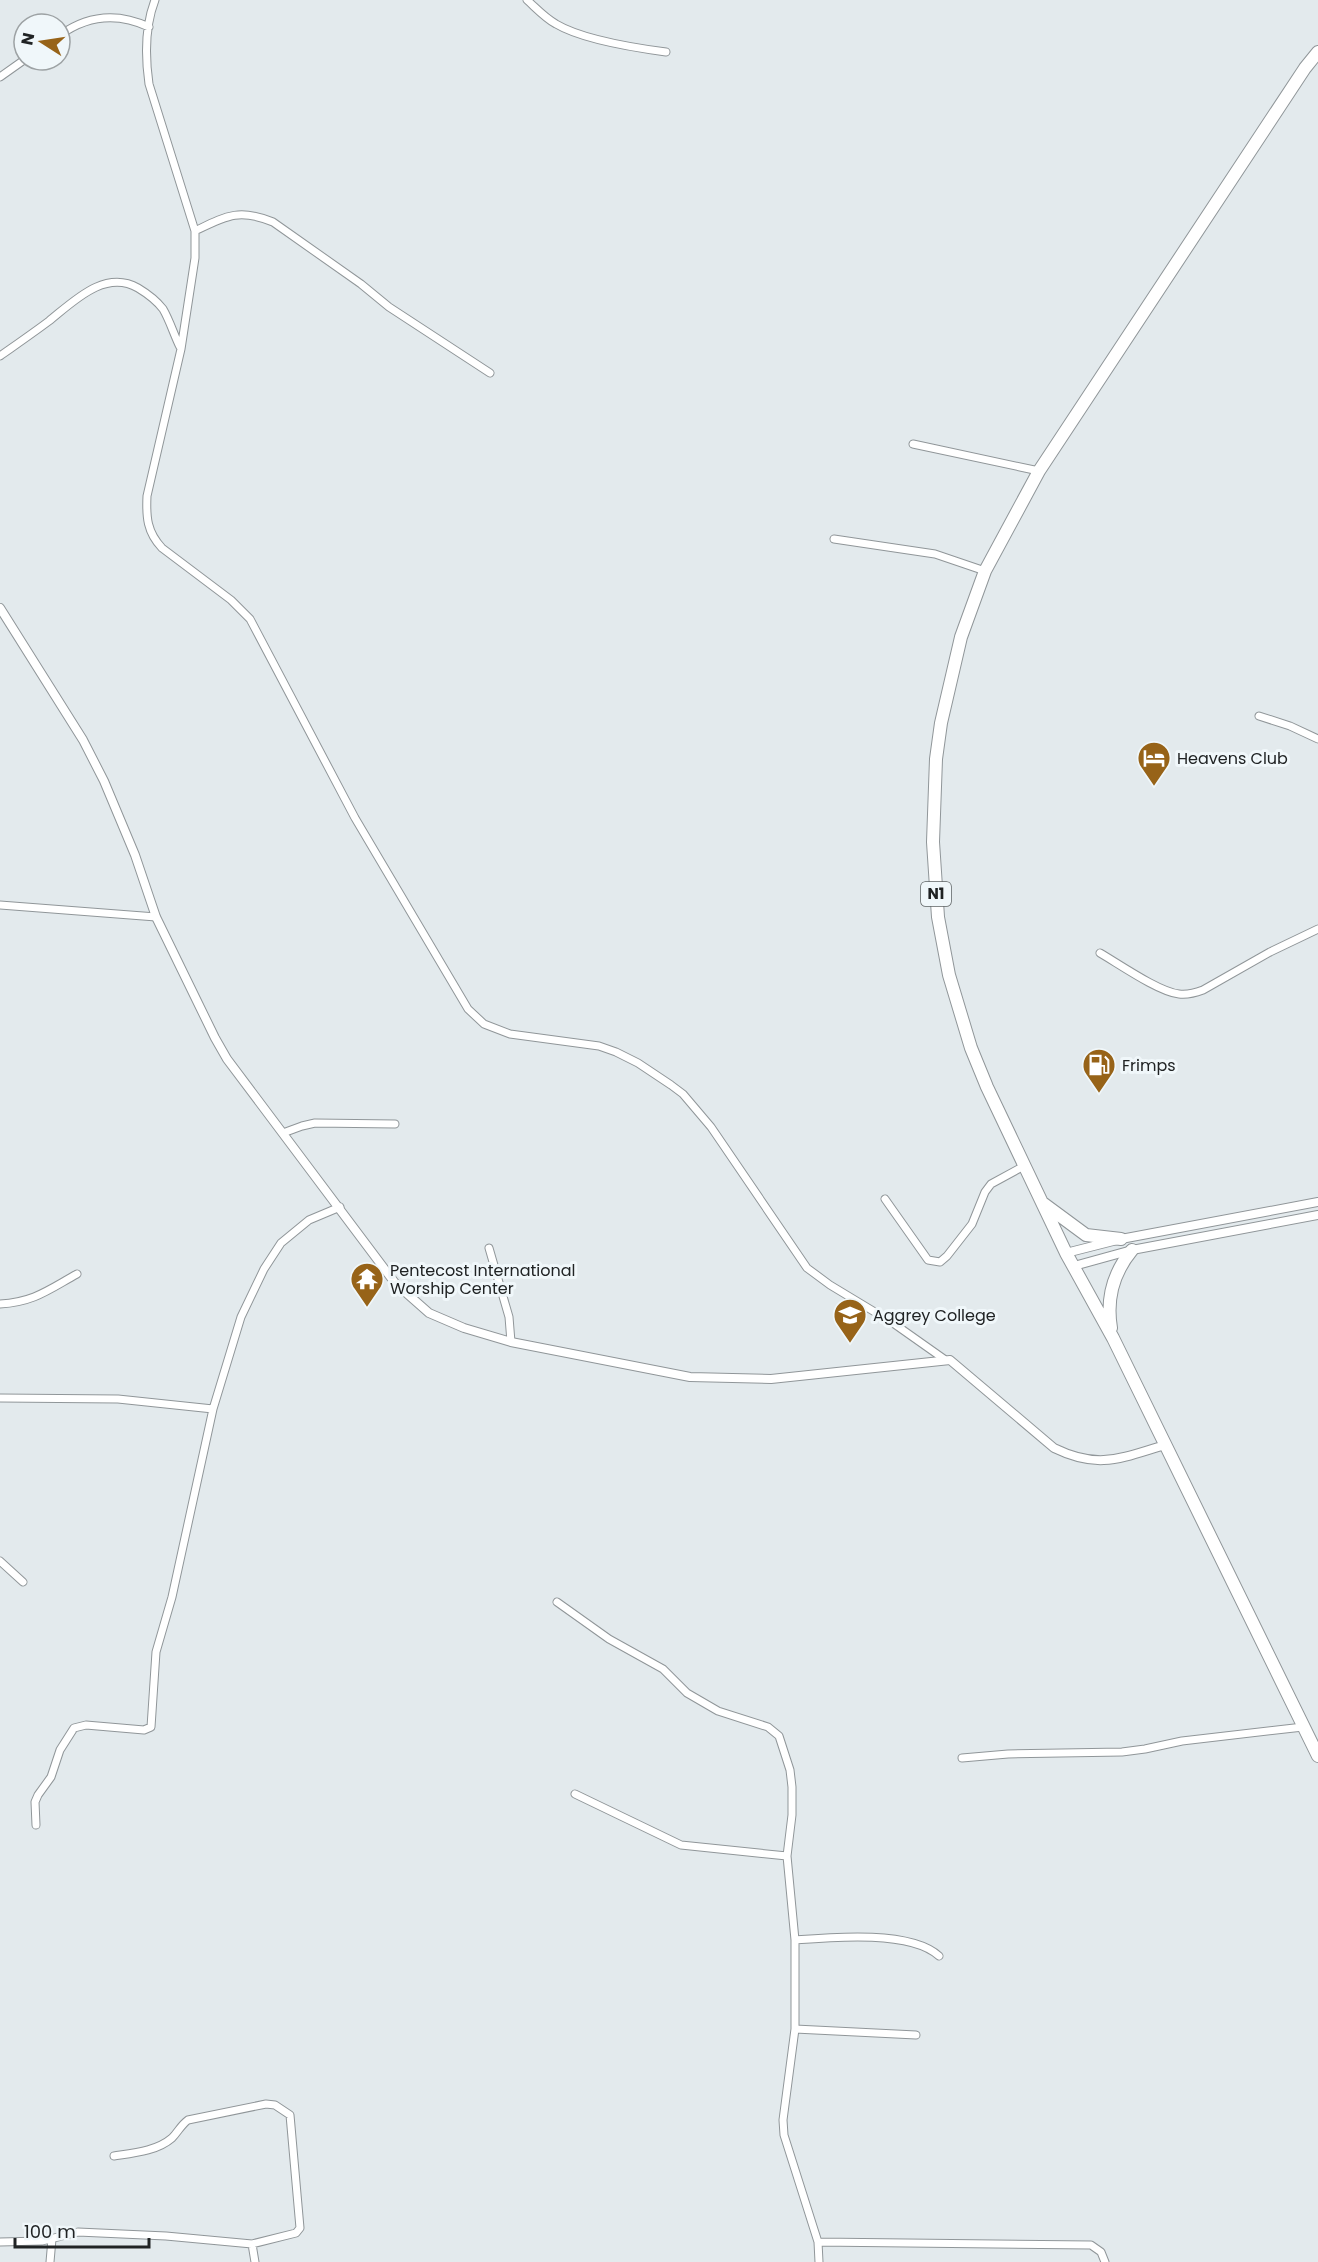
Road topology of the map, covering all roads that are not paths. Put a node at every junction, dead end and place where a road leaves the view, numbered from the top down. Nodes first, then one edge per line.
1 (155, 0) edge
2 (527, 0) edge
3 (72, 26) edge
4 (149, 27) junction
5 (666, 52) dead end
6 (1318, 52) edge
7 (195, 231) junction
8 (181, 349) junction
9 (0, 356) edge
10 (490, 373) dead end
11 (913, 444) dead end
12 (1039, 471) junction
13 (834, 539) dead end
14 (985, 571) junction
15 (0, 608) edge
16 (1258, 716) dead end
17 (1318, 739) edge
18 (0, 905) edge
19 (156, 917) junction
20 (1318, 929) edge
21 (1100, 953) dead end
22 (395, 1124) dead end
23 (283, 1133) junction
24 (1024, 1166) junction
25 (885, 1199) dead end
26 (1318, 1202) edge
27 (1044, 1204) junction
28 (340, 1207) junction
29 (1318, 1215) edge
30 (1121, 1239) junction
31 (489, 1248) dead end
32 (1132, 1250) junction
33 (1066, 1254) junction
34 (1074, 1266) junction
35 (77, 1274) dead end
36 (0, 1304) edge
37 (1113, 1338) junction
38 (511, 1342) junction
39 (944, 1359) junction
40 (0, 1398) edge
41 (213, 1409) junction
42 (1165, 1445) junction
43 (0, 1561) edge
44 (23, 1582) dead end
45 (557, 1602) dead end
46 (1303, 1727) junction
47 (1318, 1756) edge
48 (962, 1758) dead end
49 (575, 1794) dead end
50 (36, 1826) dead end
51 (787, 1856) junction
52 (795, 1940) junction
53 (939, 1956) dead end
54 (795, 2029) junction
55 (916, 2035) dead end
56 (114, 2156) dead end
57 (52, 2239) junction
58 (0, 2242) edge
59 (818, 2242) junction
60 (252, 2244) junction
61 (50, 2262) edge
62 (255, 2262) edge
63 (819, 2262) edge
64 (1105, 2262) edge

1 - 4 street
2 - 5 street
3 - 4 street
4 - 7 street
6 - 12 highway, N1
7 - 8 street
7 - 10 street
8 - 9 street
8 - 39 street
11 - 12 street
12 - 14 highway, N1
13 - 14 street
14 - 24 highway, N1
15 - 19 street
16 - 17 street
18 - 19 street
19 - 23 street
20 - 21 street
22 - 23 street
23 - 28 street
24 - 25 street
24 - 27 highway, N1
26 - 30 street
27 - 30 highway
27 - 33 highway, N1
28 - 38 street
28 - 41 street
29 - 32 street
30 - 33 street
31 - 38 street
32 - 34 street
32 - 37 highway
33 - 34 highway, N1
34 - 37 highway, N1
35 - 36 street
37 - 42 highway, N1
38 - 39 street
39 - 42 street
40 - 41 street
41 - 50 street
42 - 46 highway, N1
43 - 44 street
45 - 51 street
46 - 47 highway, N1
46 - 48 street
49 - 51 street
51 - 52 street
52 - 53 street
52 - 54 street
54 - 55 street
54 - 59 street
56 - 60 street
57 - 58 street
57 - 60 street
57 - 61 street
59 - 63 street
59 - 64 street
60 - 62 street

